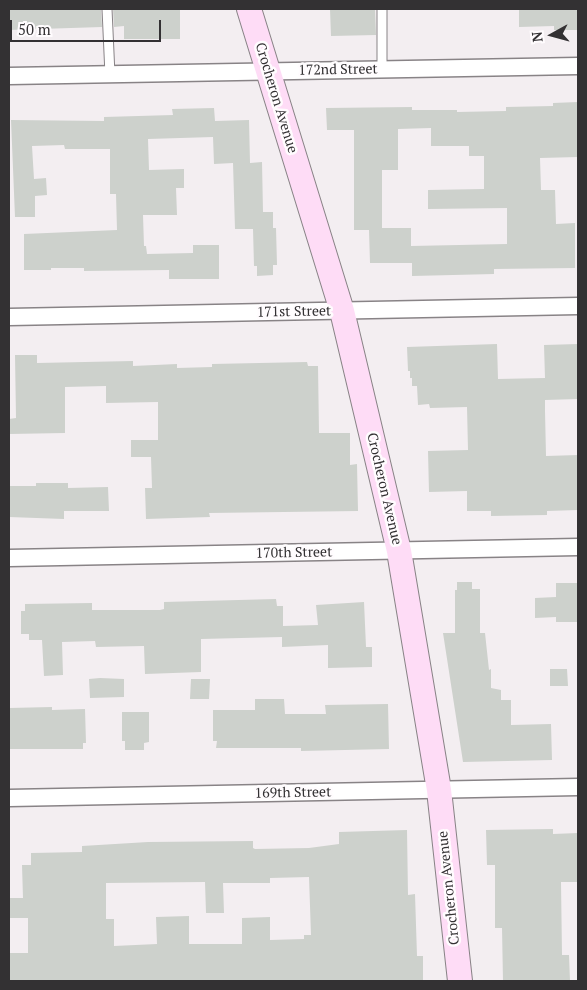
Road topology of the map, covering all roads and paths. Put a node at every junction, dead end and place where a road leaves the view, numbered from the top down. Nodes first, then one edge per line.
1 (107, 9) edge
2 (249, 9) edge
3 (382, 9) edge
4 (578, 66) edge
5 (382, 70) junction
6 (268, 72) junction
7 (110, 75) junction
8 (9, 76) edge
9 (578, 306) edge
10 (342, 311) junction
11 (9, 317) edge
12 (578, 547) edge
13 (399, 551) junction
14 (9, 558) edge
15 (578, 787) edge
16 (439, 790) junction
17 (9, 798) edge
18 (460, 981) edge

1 - 7 lane
2 - 6 street, Crocheron Avenue
3 - 5 lane
4 - 5 street, 172nd Street
5 - 6 street, 172nd Street
6 - 7 street, 172nd Street
6 - 10 street, Crocheron Avenue
7 - 8 street, 172nd Street
9 - 10 street, 171st Street
10 - 11 street, 171st Street
10 - 13 street, Crocheron Avenue
12 - 13 street, 170th Street
13 - 14 street, 170th Street
13 - 16 street, Crocheron Avenue
15 - 16 street, 169th Street
16 - 17 street, 169th Street
16 - 18 street, Crocheron Avenue

